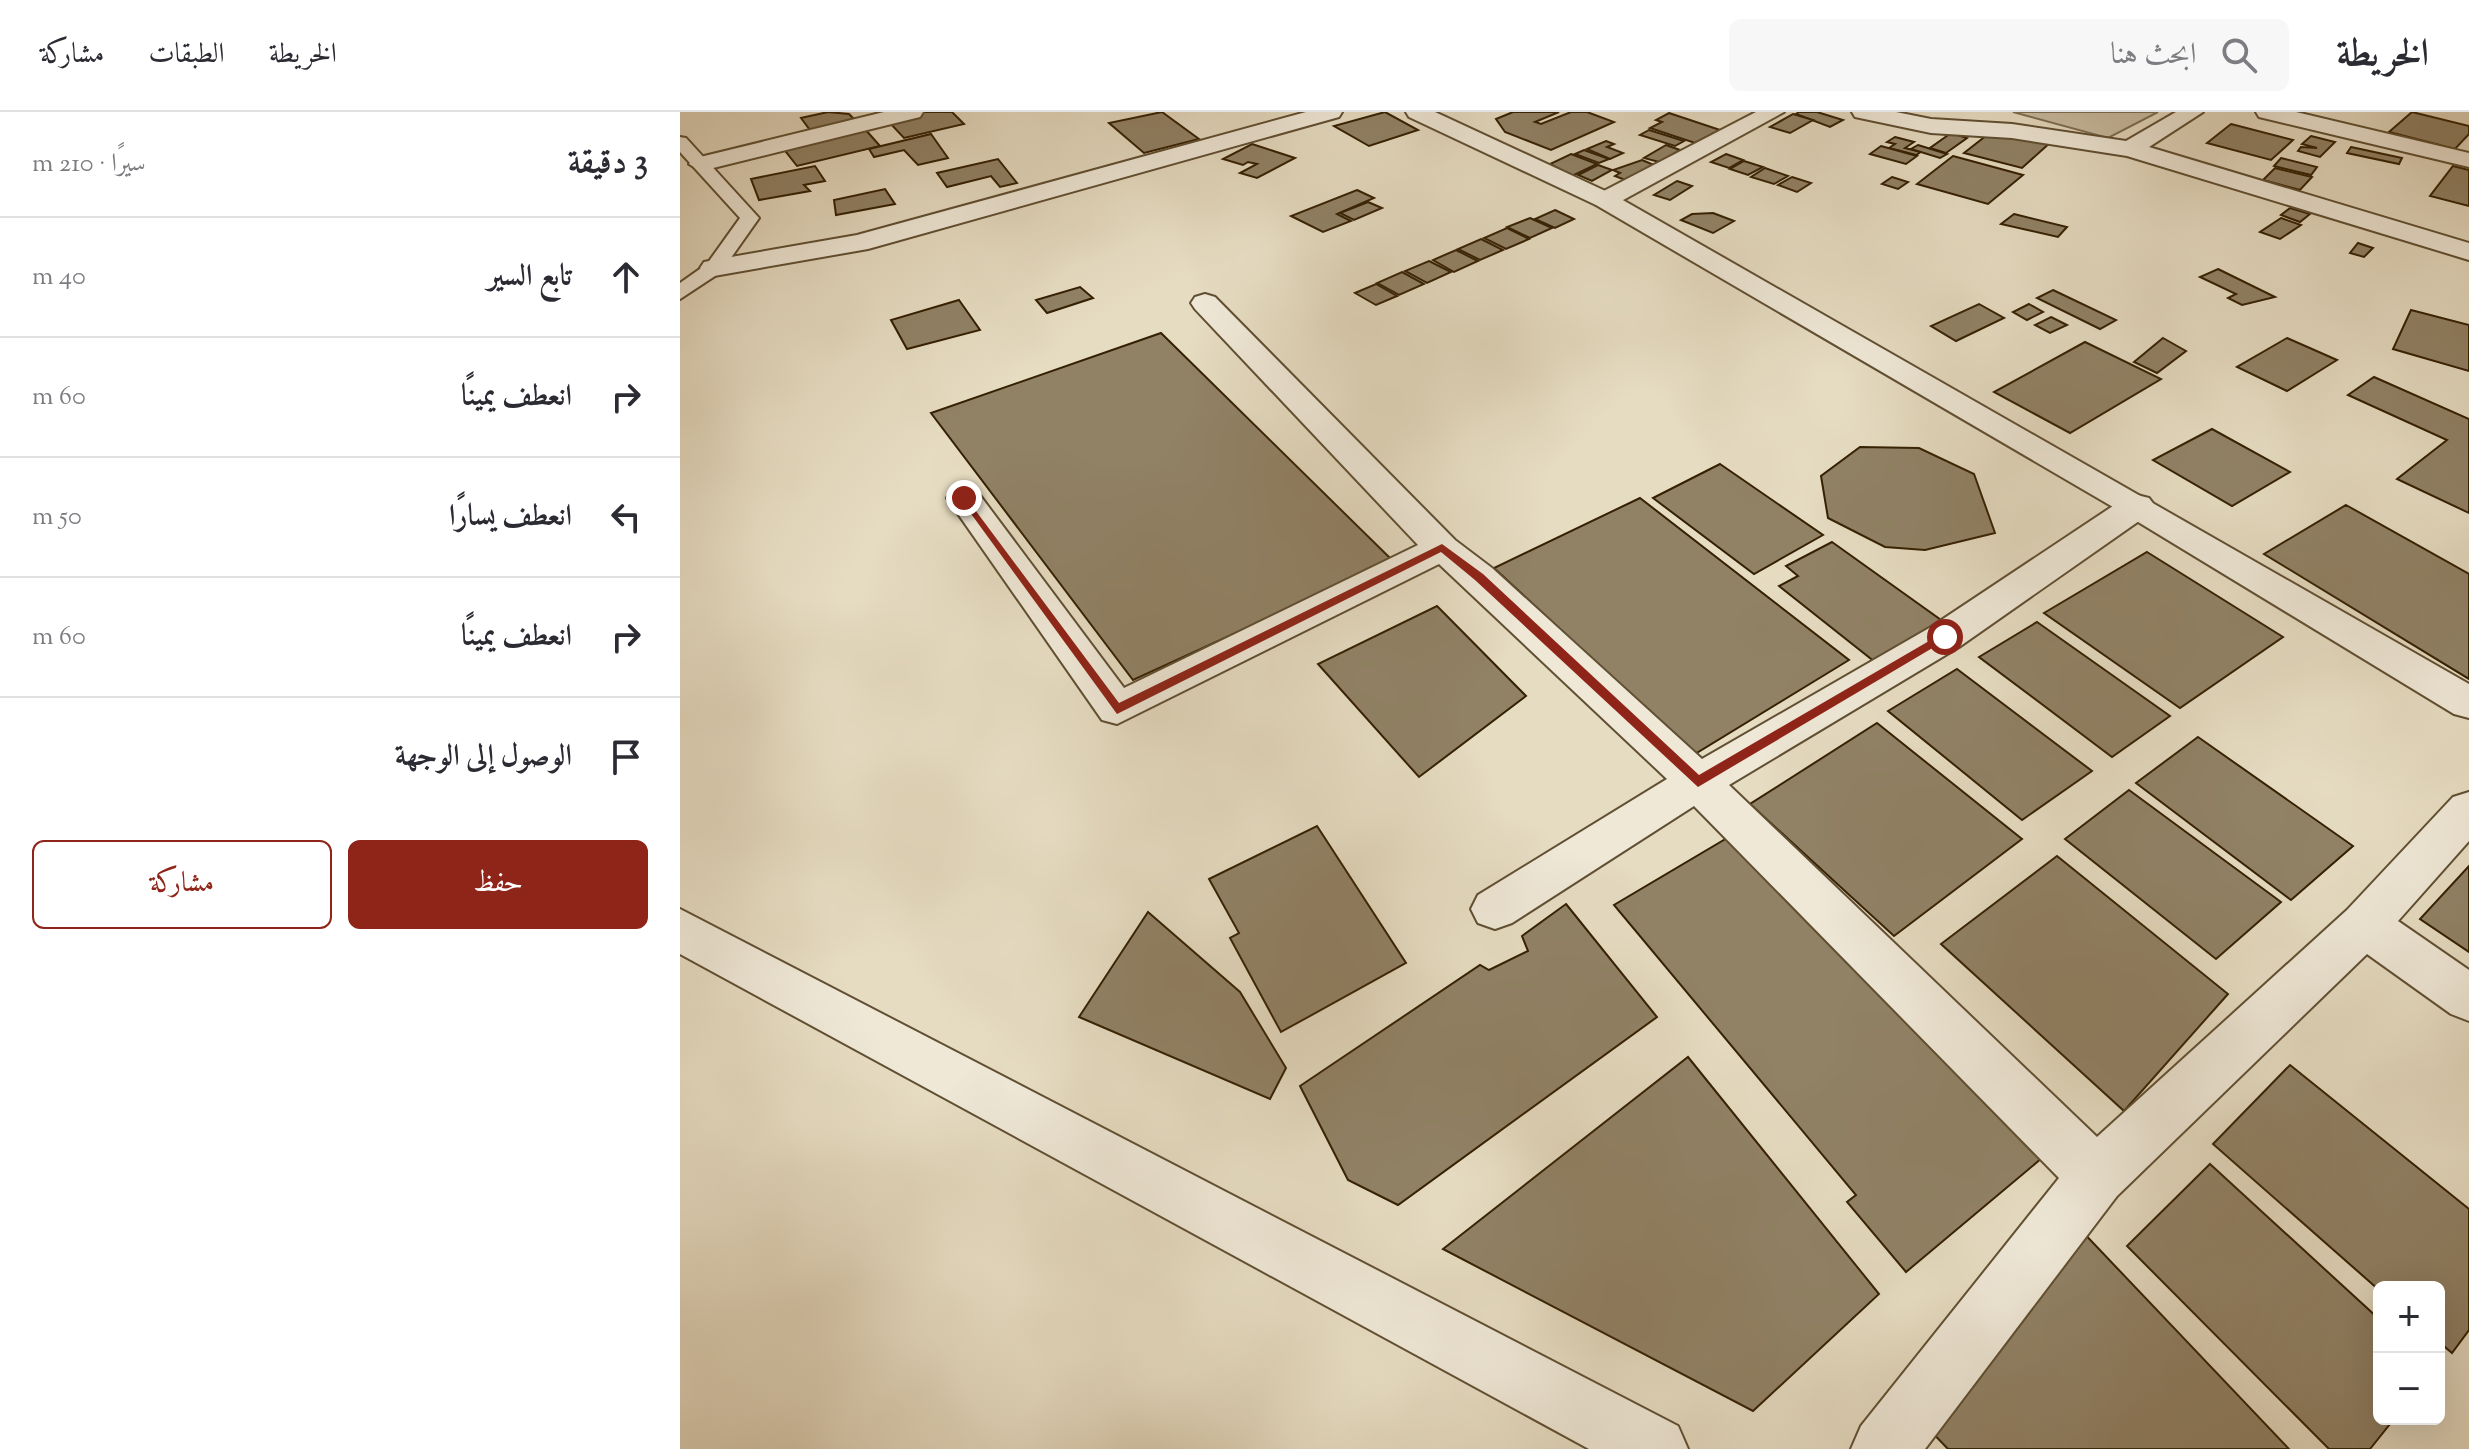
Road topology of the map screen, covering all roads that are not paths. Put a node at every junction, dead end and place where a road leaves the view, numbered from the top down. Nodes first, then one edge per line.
1 (912, 112) edge
2 (1331, 112) edge
3 (1417, 112) edge
4 (1773, 112) edge
5 (1863, 112) edge
6 (2192, 112) edge
7 (2277, 113) edge
8 (680, 142) edge
9 (2130, 149) junction
10 (2469, 160) edge
11 (701, 164) junction
12 (1605, 200) junction
13 (2469, 252) edge
14 (714, 268) junction
15 (680, 293) edge
16 (1205, 303) dead end
17 (964, 498) dead end
18 (2137, 506) junction
19 (1442, 548) junction
20 (2469, 703) edge
21 (1698, 782) junction
22 (2469, 810) edge
23 (1495, 909) dead end
24 (2364, 925) junction
25 (680, 930) edge
26 (2469, 998) edge
27 (2097, 1176) junction
28 (1655, 1449) edge
29 (1884, 1449) edge

1 - 11 street
2 - 14 street
3 - 12 street
4 - 12 street
5 - 9 street
6 - 9 street
7 - 10 street
8 - 11 lane
9 - 13 street
11 - 14 lane
12 - 18 street
14 - 15 lane
16 - 19 street
17 - 19 street
18 - 20 street
18 - 21 street
19 - 21 street
21 - 23 street
21 - 27 street
22 - 24 street
24 - 26 street
24 - 27 street
25 - 28 street
27 - 29 street

